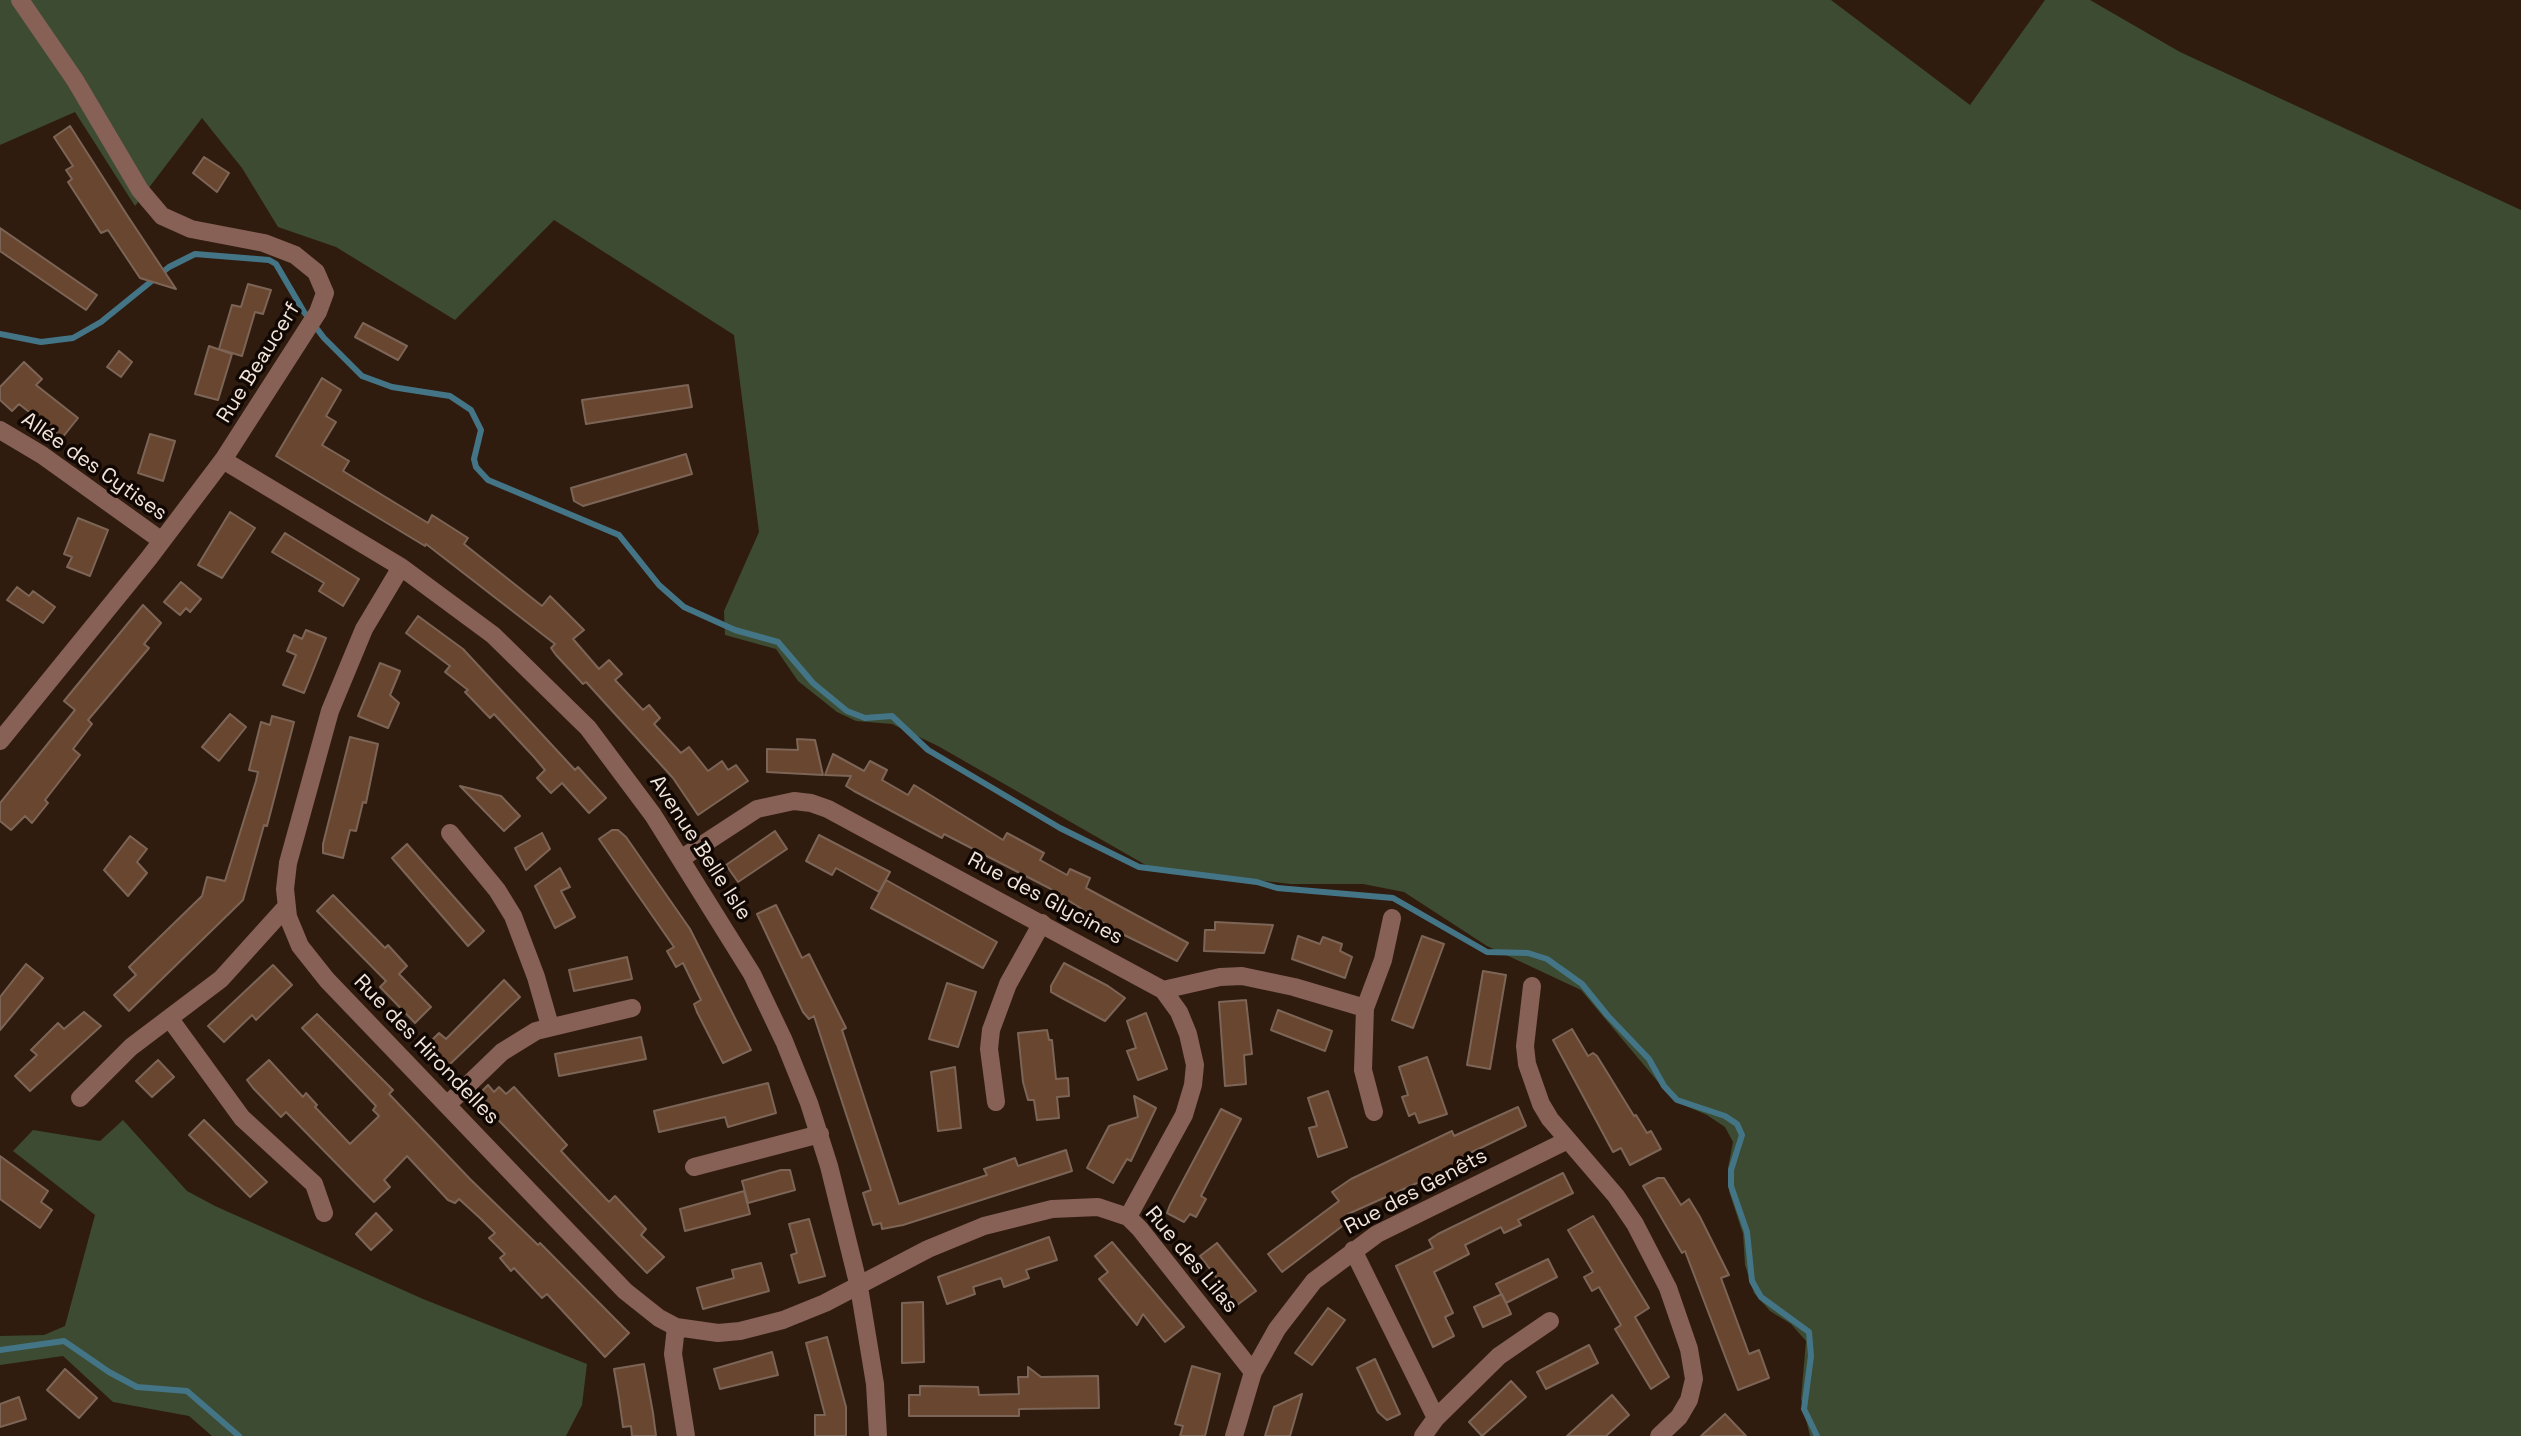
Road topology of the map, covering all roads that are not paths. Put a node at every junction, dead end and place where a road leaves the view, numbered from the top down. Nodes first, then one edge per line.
1 (20, 0) edge
2 (0, 430) edge
3 (223, 460) junction
4 (162, 541) junction
5 (401, 567) junction
6 (0, 741) edge
7 (450, 833) dead end
8 (682, 858) junction
9 (286, 906) junction
10 (1392, 918) dead end
11 (1042, 923) junction
12 (1532, 986) dead end
13 (1163, 990) junction
14 (1365, 1007) junction
15 (632, 1008) dead end
16 (170, 1019) junction
17 (550, 1026) junction
18 (80, 1098) dead end
19 (996, 1102) dead end
20 (447, 1105) junction
21 (1374, 1112) dead end
22 (820, 1134) junction
23 (1568, 1140) junction
24 (694, 1167) dead end
25 (324, 1213) dead end
26 (1128, 1217) junction
27 (1353, 1250) junction
28 (859, 1287) junction
29 (1550, 1321) dead end
30 (677, 1327) junction
31 (1252, 1372) junction
32 (1436, 1418) junction
33 (686, 1436) edge
34 (878, 1436) edge
35 (1234, 1436) edge
36 (1423, 1436) edge
37 (1659, 1436) edge

1 - 3 street, Rue Beaucerf
2 - 4 street, Allée des Cytises
3 - 4 street, Rue Beaucerf
3 - 5 street, Avenue Belle Isle
4 - 6 street, Rue Beaucerf
5 - 8 street, Avenue Belle Isle
5 - 9 street, Rue des Hirondelles
7 - 17 street
8 - 11 street, Rue des Glycines
8 - 22 street, Avenue Belle Isle
9 - 16 street
9 - 20 street, Rue des Hirondelles
10 - 14 street
11 - 13 street, Rue des Glycines
11 - 19 street
12 - 23 street
13 - 14 street
13 - 26 street, Rue des Glycines
14 - 21 street
15 - 17 street
16 - 18 street
16 - 25 street
17 - 20 street
20 - 30 street, Rue des Hirondelles
22 - 24 street
22 - 28 street, Avenue Belle Isle
23 - 27 street, Rue des Genêts
23 - 37 street
26 - 28 street, Rue des Lilas
26 - 31 street, Rue des Lilas
27 - 31 street, Rue des Genêts
27 - 32 street
28 - 30 street, Rue des Hirondelles
28 - 34 street, Avenue Belle Isle
29 - 32 street
30 - 33 street
31 - 35 street
32 - 36 street

